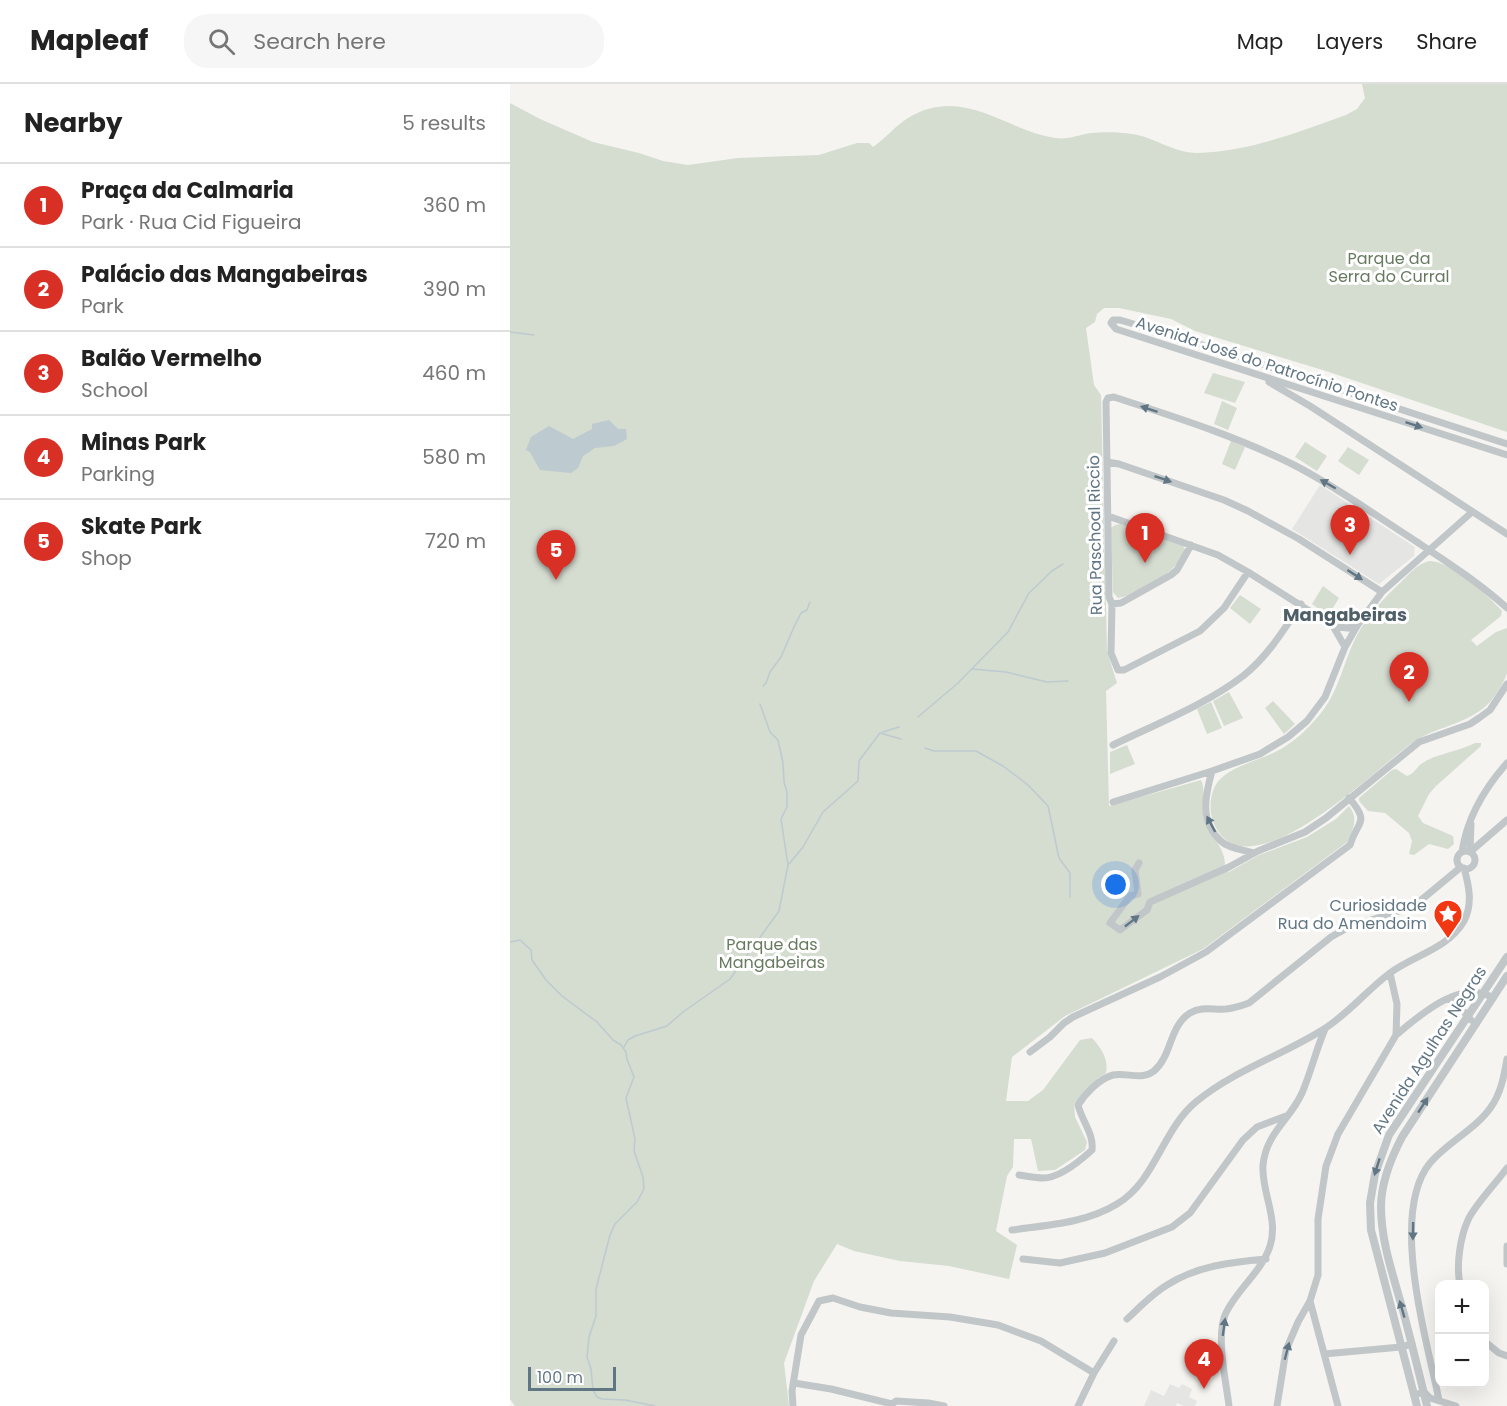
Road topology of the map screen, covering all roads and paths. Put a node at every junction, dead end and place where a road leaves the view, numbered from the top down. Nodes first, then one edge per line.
1 (1260, 376) junction
2 (1311, 393) junction
3 (1310, 406) junction
4 (1507, 444) edge
5 (1507, 455) edge
6 (1107, 462) junction
7 (1472, 512) junction
8 (1108, 516) junction
9 (1507, 534) edge
10 (1191, 545) junction
11 (1430, 550) junction
12 (1248, 572) junction
13 (1382, 592) junction
14 (1112, 604) junction
15 (1300, 604) junction
16 (1507, 608) edge
17 (1334, 626) junction
18 (1357, 626) junction
19 (1346, 647) junction
20 (1507, 684) edge
21 (1113, 745) dead end
22 (1507, 763) edge
23 (1212, 771) junction
24 (1349, 798) junction
25 (1113, 802) dead end
26 (1507, 820) edge
27 (1254, 853) junction
28 (1469, 854) junction
29 (1139, 863) dead end
30 (1463, 866) junction
31 (1138, 894) junction
32 (1150, 902) junction
33 (1507, 957) edge
34 (1390, 973) junction
35 (1507, 976) edge
36 (1483, 992) junction
37 (1466, 994) junction
38 (1449, 999) junction
39 (1492, 999) junction
40 (1459, 1006) junction
41 (1467, 1017) junction
42 (1477, 1024) junction
43 (1325, 1029) junction
44 (1396, 1035) junction
45 (1030, 1052) dead end
46 (1507, 1059) edge
47 (1288, 1115) junction
48 (1507, 1168) edge
49 (1019, 1174) dead end
50 (1012, 1230) dead end
51 (1507, 1246) edge
52 (1266, 1258) junction
53 (1023, 1259) dead end
54 (1507, 1264) edge
55 (1459, 1280) edge
56 (1310, 1301) junction
57 (1127, 1318) dead end
58 (1114, 1341) dead end
59 (1412, 1344) junction
60 (1489, 1344) edge
61 (1401, 1347) junction
62 (1324, 1354) junction
63 (1507, 1356) edge
64 (1094, 1373) junction
65 (794, 1383) junction
66 (1424, 1392) junction
67 (1414, 1395) junction
68 (1439, 1400) junction
69 (926, 1404) edge
70 (893, 1405) edge
71 (793, 1406) edge
72 (944, 1406) edge
73 (1078, 1406) edge
74 (1229, 1406) edge
75 (1277, 1406) edge
76 (1338, 1406) edge
77 (1417, 1406) edge
78 (1427, 1406) edge
79 (1456, 1406) edge

1 - 2 street, Avenida José do Patrocínio Pontes
1 - 3 street
1 - 4 street, Avenida José do Patrocínio Pontes
2 - 3 street
2 -> 5 street, Avenida José do Patrocínio Pontes
3 - 7 street
6 - 8 street, Rua Paschoal Riccio
11 -> 6 street, Rua Paschoal Riccio
6 -> 13 street
7 - 9 street
7 - 11 street
8 - 10 street
8 - 14 street, Rua Paschoal Riccio
10 - 12 street
10 - 14 street
11 - 13 street
11 - 16 street
12 - 14 street, Rua Paschoal Riccio
12 - 15 street
13 - 18 street
15 - 17 street
15 - 21 street
17 - 18 street
17 - 19 street
18 - 19 street
19 - 23 street
20 - 24 street
22 - 28 street
23 - 25 street
27 -> 23 street
24 - 27 street
24 - 45 street
26 - 28 street
27 - 32 street
28 - 30 street
28 - 30 street
29 - 31 street
30 - 34 street
30 - 49 street
31 - 32 street
31 -> 32 street
33 - 36 street, Avenida Agulhas Negras
34 - 43 street
34 - 44 street
35 - 39 street, Avenida Agulhas Negras
36 - 37 street
36 - 39 street
36 - 41 street, Avenida Agulhas Negras
37 - 38 street
37 - 40 street
38 - 40 street
38 - 44 street
39 - 42 street, Avenida Agulhas Negras
40 - 41 street
41 - 42 street
41 -> 61 street, Avenida Agulhas Negras
59 -> 42 street, Avenida Agulhas Negras
43 - 47 street
43 - 50 street
44 - 56 street
46 -> 68 street
47 - 52 street
47 - 53 street
48 - 55 street
51 - 54 street
52 - 57 street
74 -> 52 street
56 - 62 street
75 -> 56 street
58 - 64 street
59 - 61 street
59 - 66 street, Avenida Agulhas Negras
60 - 63 street
61 - 62 street
61 - 67 street, Avenida Agulhas Negras
62 - 76 street
64 - 65 street
64 - 73 street
65 - 70 street
65 - 71 street
66 - 67 street
66 - 68 street
66 - 78 street, Avenida Agulhas Negras
67 - 77 street, Avenida Agulhas Negras
68 - 79 street
69 - 70 street
69 - 72 street

